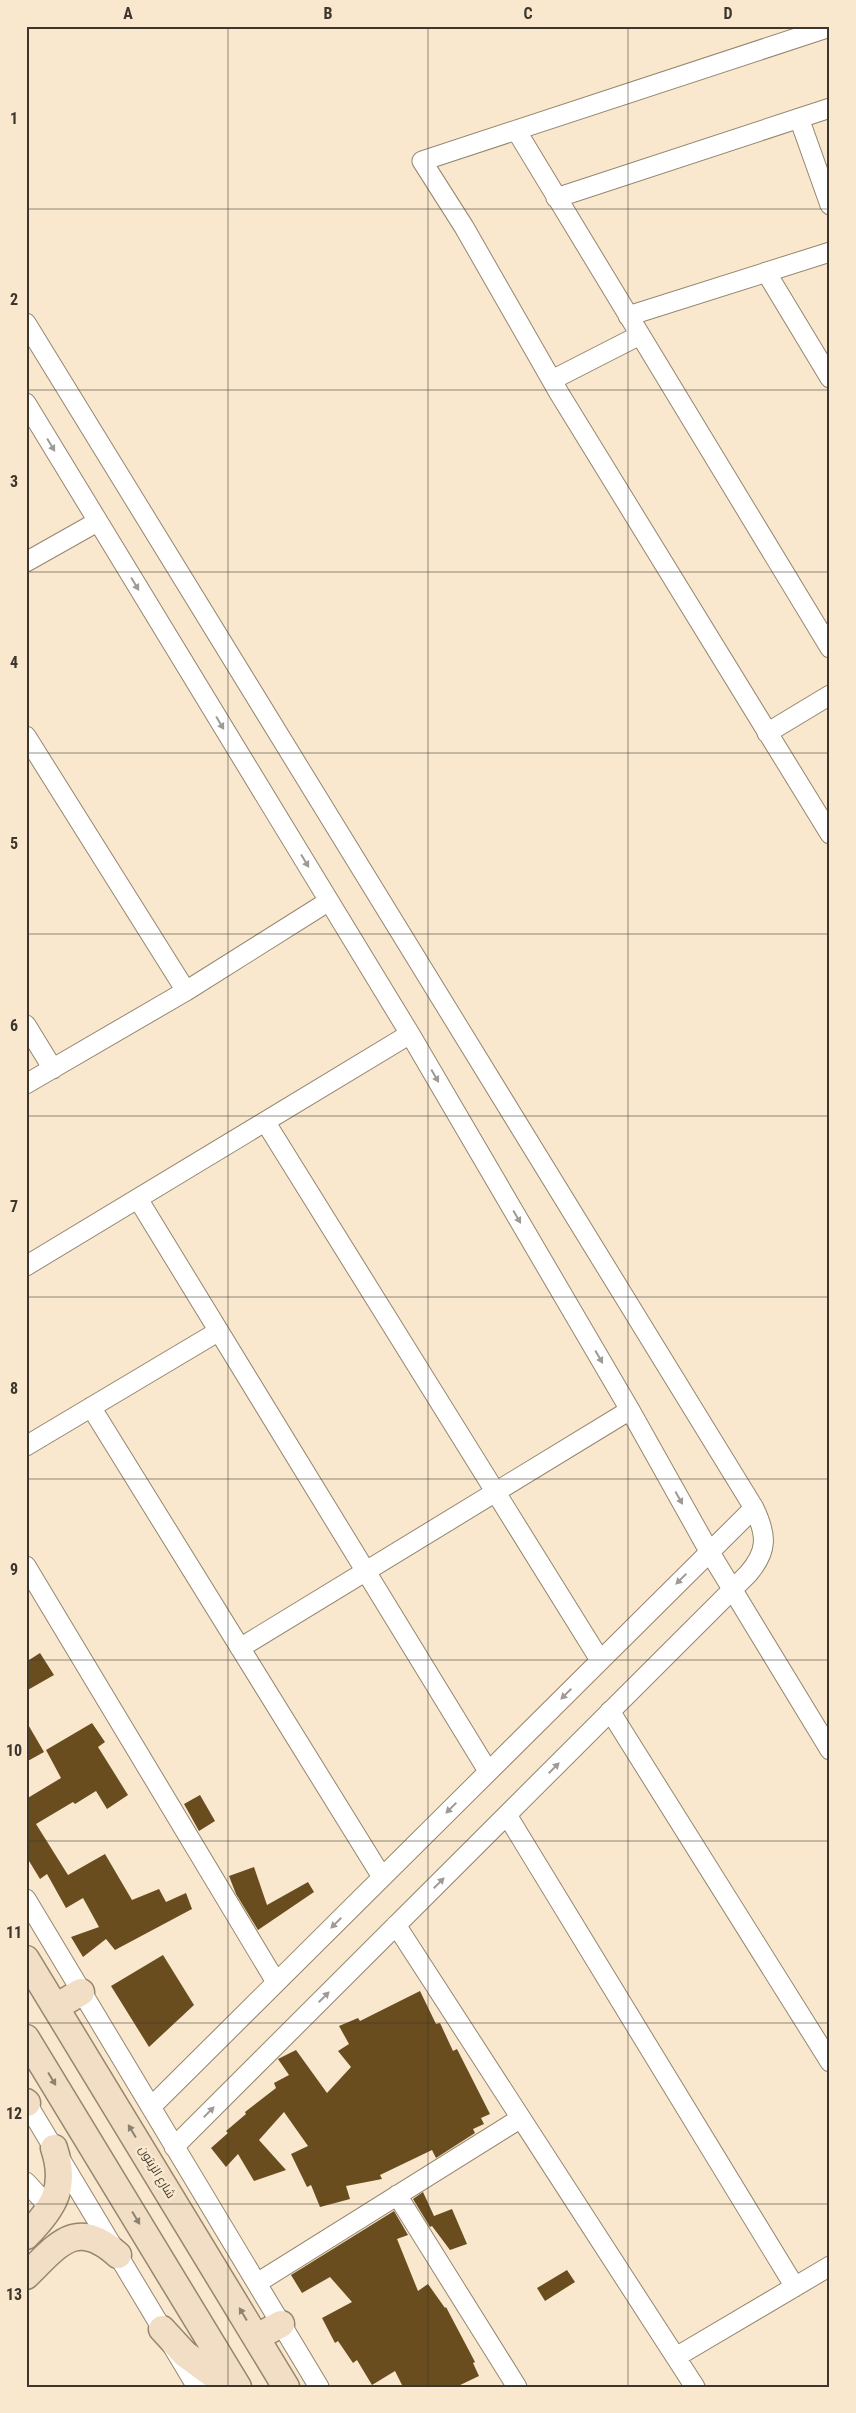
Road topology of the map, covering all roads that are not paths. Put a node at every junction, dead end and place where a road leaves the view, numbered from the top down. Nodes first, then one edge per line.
1 (830, 26) edge
2 (830, 108) edge
3 (799, 118) junction
4 (516, 130) junction
5 (556, 198) junction
6 (830, 205) edge
7 (830, 252) edge
8 (766, 272) junction
9 (628, 316) junction
10 (26, 323) edge
11 (640, 335) junction
12 (830, 378) edge
13 (552, 380) junction
14 (26, 403) edge
15 (97, 522) junction
16 (26, 562) edge
17 (830, 648) edge
18 (830, 694) edge
19 (768, 733) junction
20 (26, 736) edge
21 (830, 834) edge
22 (329, 901) junction
23 (186, 991) junction
24 (26, 1025) edge
25 (410, 1034) junction
26 (53, 1069) junction
27 (26, 1084) edge
28 (266, 1123) junction
29 (138, 1199) junction
30 (26, 1266) edge
31 (218, 1331) junction
32 (91, 1407) junction
33 (630, 1410) junction
34 (26, 1446) edge
35 (496, 1491) junction
36 (754, 1508) junction
37 (709, 1551) junction
38 (26, 1566) edge
39 (366, 1571) junction
40 (732, 1589) junction
41 (240, 1648) junction
42 (600, 1660) junction
43 (610, 1711) junction
44 (830, 1750) edge
45 (488, 1771) junction
46 (506, 1815) junction
47 (382, 1877) junction
48 (26, 1899) edge
49 (396, 1925) junction
50 (26, 1959) edge
51 (276, 1982) junction
52 (81, 1992) junction
53 (56, 2007) junction
54 (26, 2038) edge
55 (830, 2062) edge
56 (26, 2102) edge
57 (151, 2107) junction
58 (521, 2118) junction
59 (174, 2147) junction
60 (54, 2148) junction
61 (26, 2182) edge
62 (398, 2195) junction
63 (50, 2208) junction
64 (29, 2233) edge
65 (48, 2254) junction
66 (118, 2255) junction
67 (830, 2266) edge
68 (26, 2276) edge
69 (257, 2283) junction
70 (795, 2287) junction
71 (281, 2324) junction
72 (162, 2329) junction
73 (257, 2337) junction
74 (676, 2357) junction
75 (197, 2387) edge
76 (230, 2387) edge
77 (238, 2387) edge
78 (286, 2387) edge
79 (319, 2387) edge
80 (517, 2387) edge
81 (695, 2387) edge

1 - 4 street
2 - 3 street
3 - 5 street
3 - 6 street
4 - 5 street
4 - 13 street
5 - 9 street
7 - 8 street
8 - 9 street
8 - 12 street
9 - 11 street
10 - 36 street
11 - 13 street
11 - 17 street
13 - 19 street
14 -> 15 street
15 - 16 street
15 -> 22 street
18 - 19 street
19 - 21 street
20 - 23 street
22 - 23 street
22 - 25 street
23 - 26 street
24 - 26 street
25 - 28 street
25 -> 33 street
26 - 27 street
28 - 29 street
28 - 35 street
29 - 30 street
29 - 31 street
31 - 32 street
31 - 39 street
32 - 34 street
32 - 41 street
33 - 35 street
33 -> 37 street
35 - 39 street
35 - 42 street
36 - 37 street
36 - 40 street
37 - 40 street
37 -> 42 street
38 - 51 street
39 - 41 street
39 - 45 street
40 - 43 street
40 - 44 street
41 - 47 street
42 -> 45 street
46 -> 43 street
43 - 55 street
45 -> 47 street
49 -> 46 street
46 - 70 street
47 -> 51 street
48 - 52 street
49 - 58 street
59 -> 49 street
50 - 53 main road, شارع الزيتون
51 - 57 street
52 - 53 main road
52 - 57 street
73 -> 53 main road, شارع الزيتون
54 -> 77 main road
56 - 60 street
57 - 59 street
58 - 62 street
58 - 74 street
59 - 69 street
60 - 63 main road
60 - 66 street
61 - 63 street
62 - 69 street
62 - 80 street
63 - 64 main road
64 - 65 main road
65 - 66 main road
65 - 68 main road
66 - 72 street
67 - 70 street
69 - 71 street
70 - 74 street
71 - 73 main road
71 - 79 street
72 - 75 street
72 - 76 main road
73 - 78 main road, شارع الزيتون
74 - 81 street

